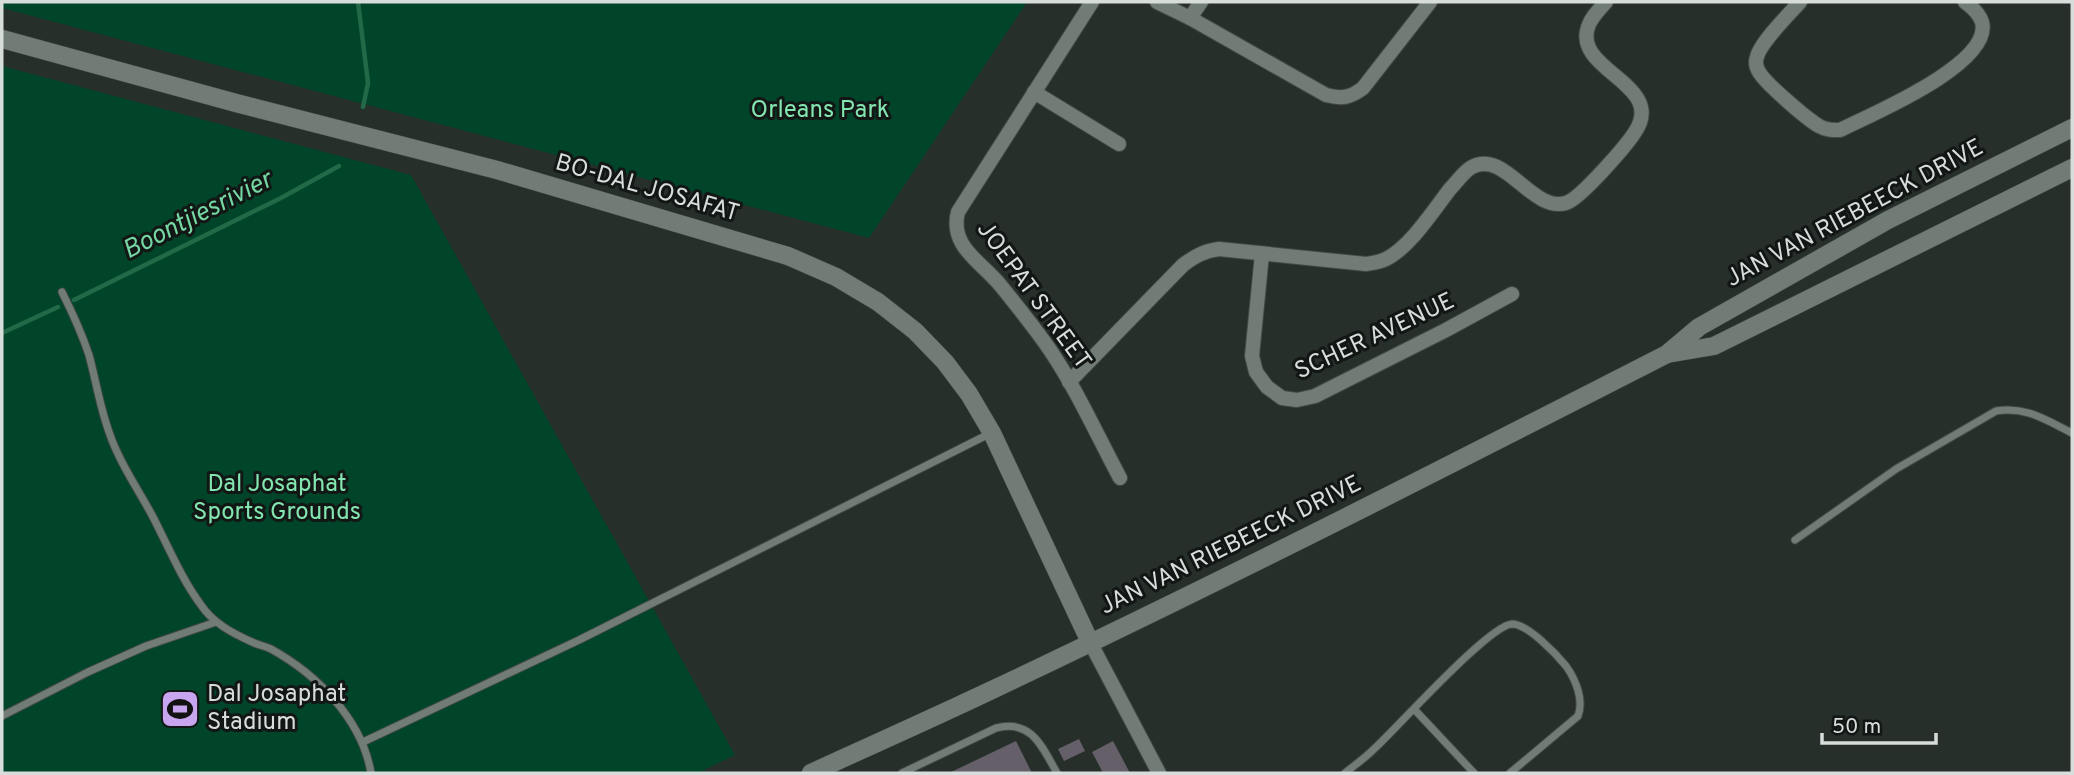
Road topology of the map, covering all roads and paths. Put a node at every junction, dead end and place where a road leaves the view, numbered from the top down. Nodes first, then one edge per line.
1 (1092, 2) edge
2 (1157, 2) edge
3 (1201, 2) edge
4 (1430, 2) edge
5 (1606, 2) edge
6 (1965, 2) edge
7 (1795, 3) edge
8 (1190, 18) junction
9 (2, 39) edge
10 (1034, 92) junction
11 (2072, 128) edge
12 (1119, 144) dead end
13 (2072, 168) edge
14 (1262, 254) junction
15 (62, 292) dead end
16 (1512, 294) dead end
17 (1667, 354) junction
18 (1069, 382) junction
19 (992, 433) junction
20 (2072, 433) edge
21 (1120, 478) dead end
22 (1795, 540) dead end
23 (216, 622) junction
24 (1090, 642) junction
25 (1414, 709) junction
26 (2, 716) edge
27 (363, 742) junction
28 (371, 773) edge
29 (811, 773) edge
30 (902, 773) edge
31 (1057, 773) edge
32 (1159, 773) edge
33 (1345, 773) edge
34 (1474, 773) edge
35 (1510, 773) edge

1 - 10 street, JOEPAT STREET
2 - 8 street
3 - 8 street
4 - 8 street
5 - 14 street
6 - 7 street
9 - 19 main road, BO-DAL JOSAFAT
10 - 12 street
10 - 18 street, JOEPAT STREET
11 - 17 main road, JAN VAN RIEBEECK DRIVE
13 - 17 main road, JAN VAN RIEBEECK DRIVE
14 - 16 street, SCHER AVENUE
14 - 18 street
15 - 23 lane
17 - 24 main road, JAN VAN RIEBEECK DRIVE
18 - 21 street, JOEPAT STREET
19 - 24 main road, BO-DAL JOSAFAT
19 - 27 lane
20 - 22 lane
23 - 26 lane
23 - 27 lane
24 - 29 main road, JAN VAN RIEBEECK DRIVE
24 - 32 street
25 - 33 lane
25 - 34 lane
25 - 35 lane
27 - 28 lane
30 - 31 lane

